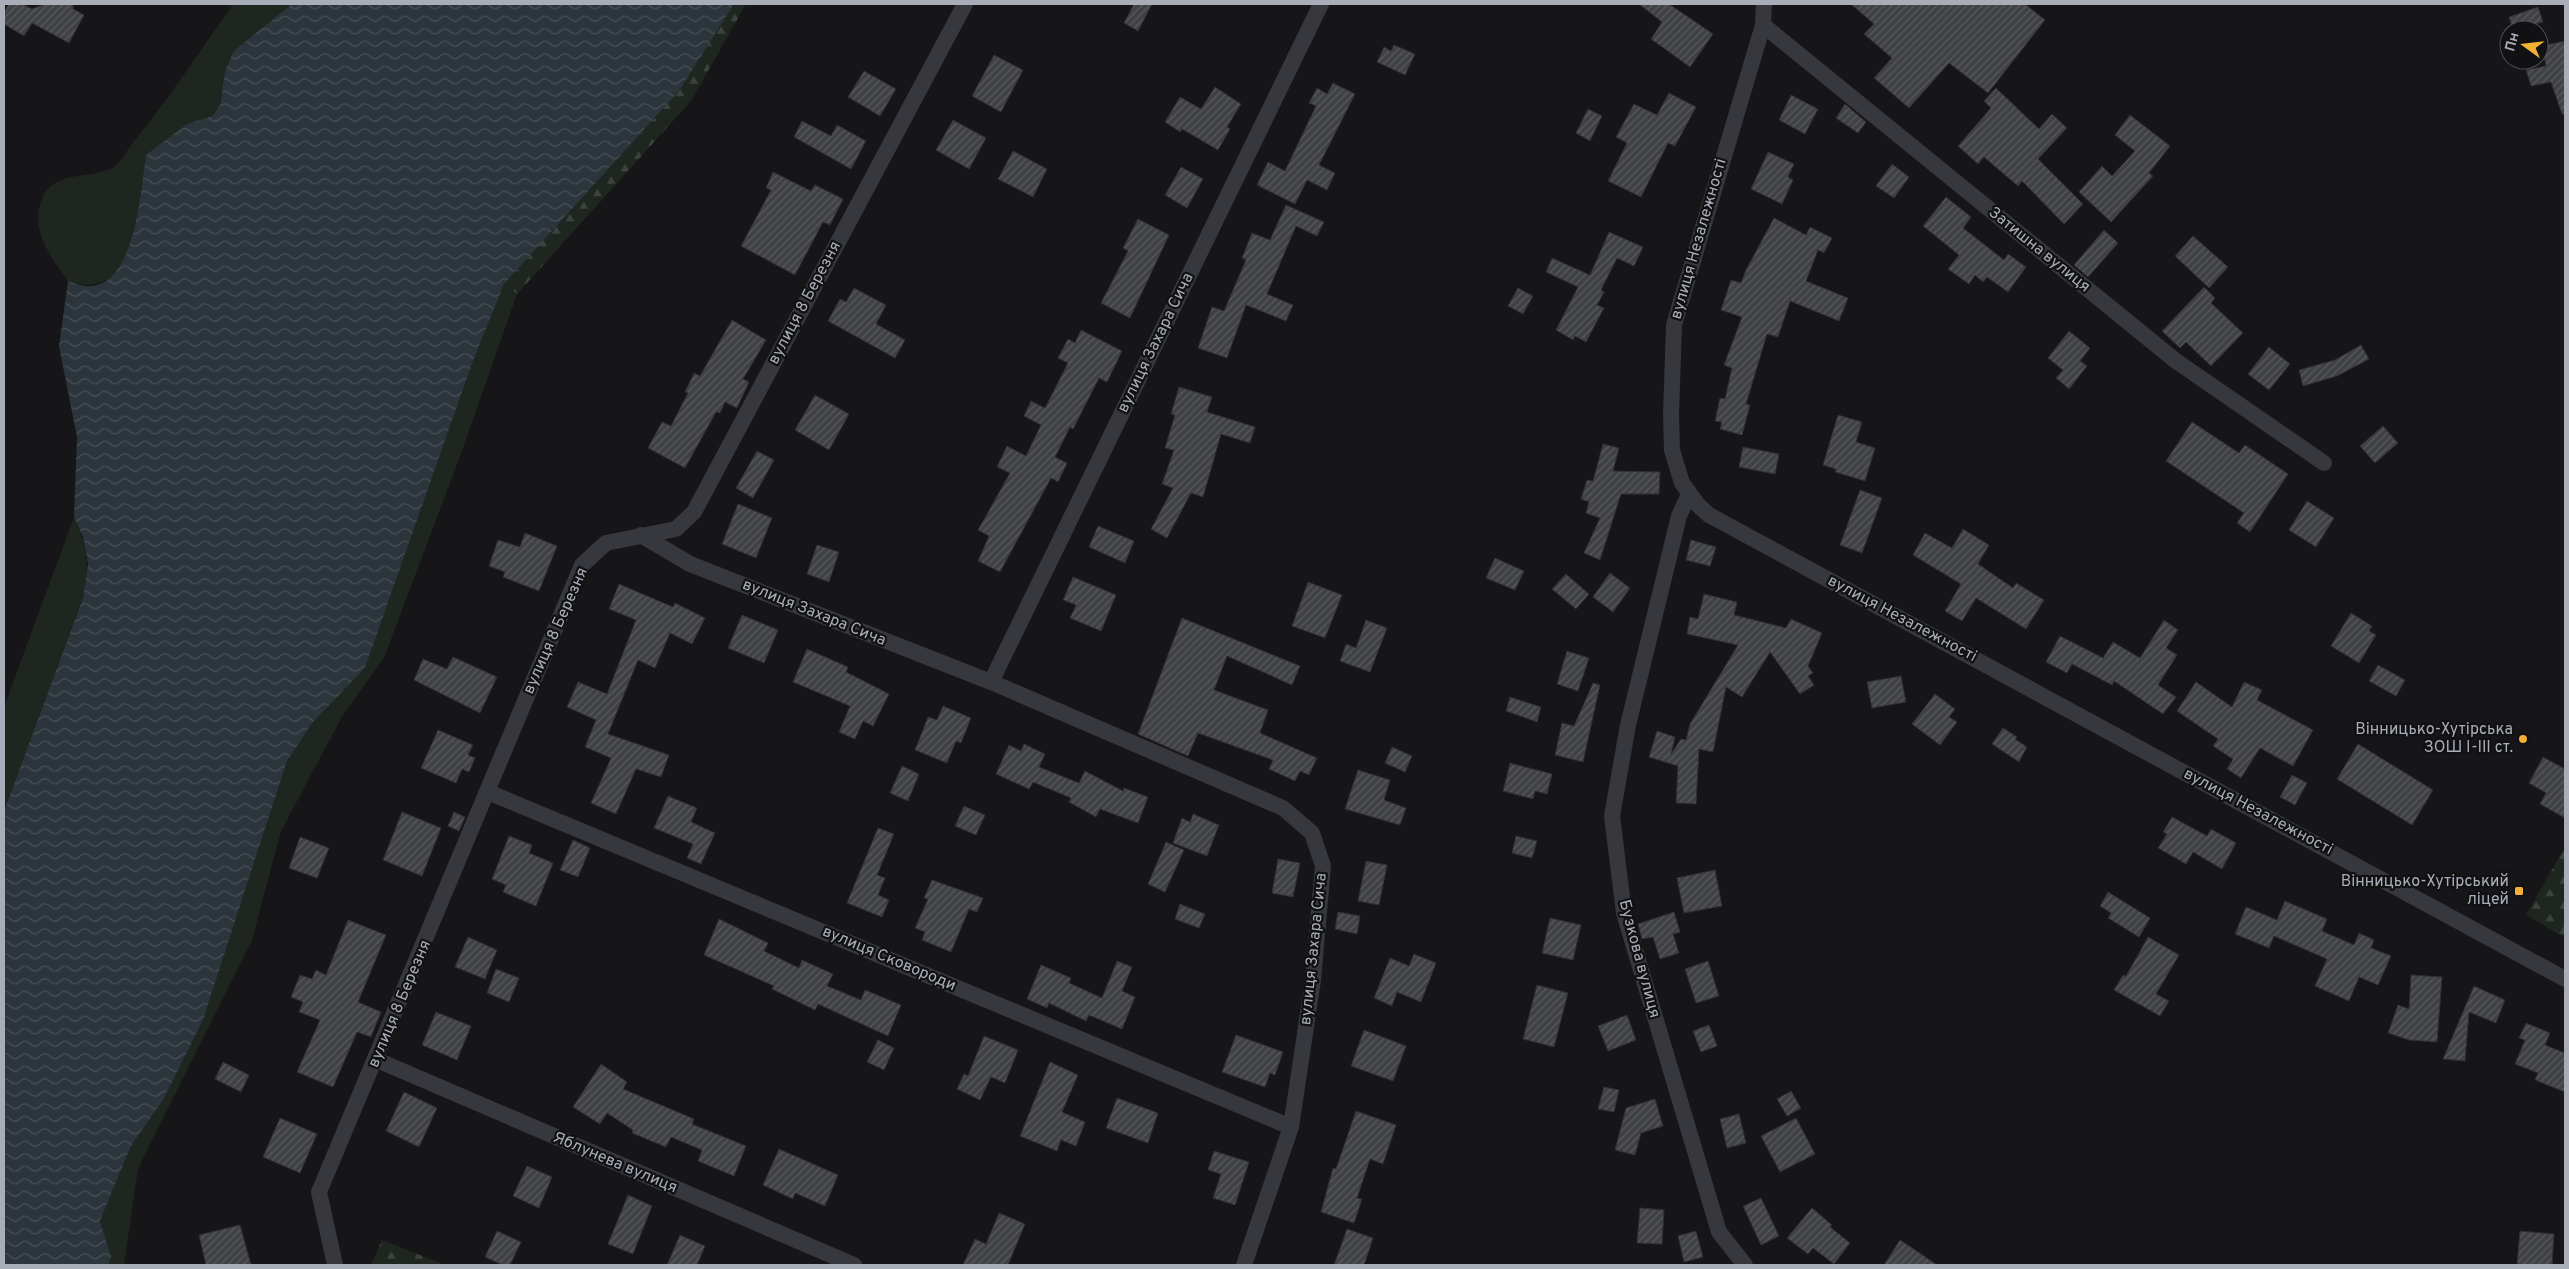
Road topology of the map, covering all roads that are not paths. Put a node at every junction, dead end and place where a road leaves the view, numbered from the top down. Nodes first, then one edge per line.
1 (965, 4) edge
2 (1321, 4) edge
3 (1764, 4) edge
4 (1763, 25) junction
5 (2324, 463) dead end
6 (1689, 494) junction
7 (641, 535) junction
8 (990, 682) junction
9 (488, 792) junction
10 (2565, 979) edge
11 (376, 1060) junction
12 (1291, 1126) junction
13 (335, 1265) edge
14 (854, 1265) edge
15 (1244, 1265) edge
16 (1745, 1265) edge

1 - 7 street, вулиця 8 Березня
2 - 8 street, вулиця Захара Сича
3 - 4 street, вулиця Незалежності
4 - 5 street, Затишна вулиця
4 - 6 street, вулиця Незалежності
6 - 10 street, вулиця Незалежності
6 - 16 street, Бузкова вулиця
7 - 8 street, вулиця Захара Сича
7 - 9 street, вулиця 8 Березня
8 - 12 street, вулиця Захара Сича
9 - 11 street, вулиця 8 Березня
9 - 12 street, вулиця Сковороди
11 - 13 street, вулиця 8 Березня
11 - 14 street, Яблунева вулиця
12 - 15 street, вулиця Захара Сича

